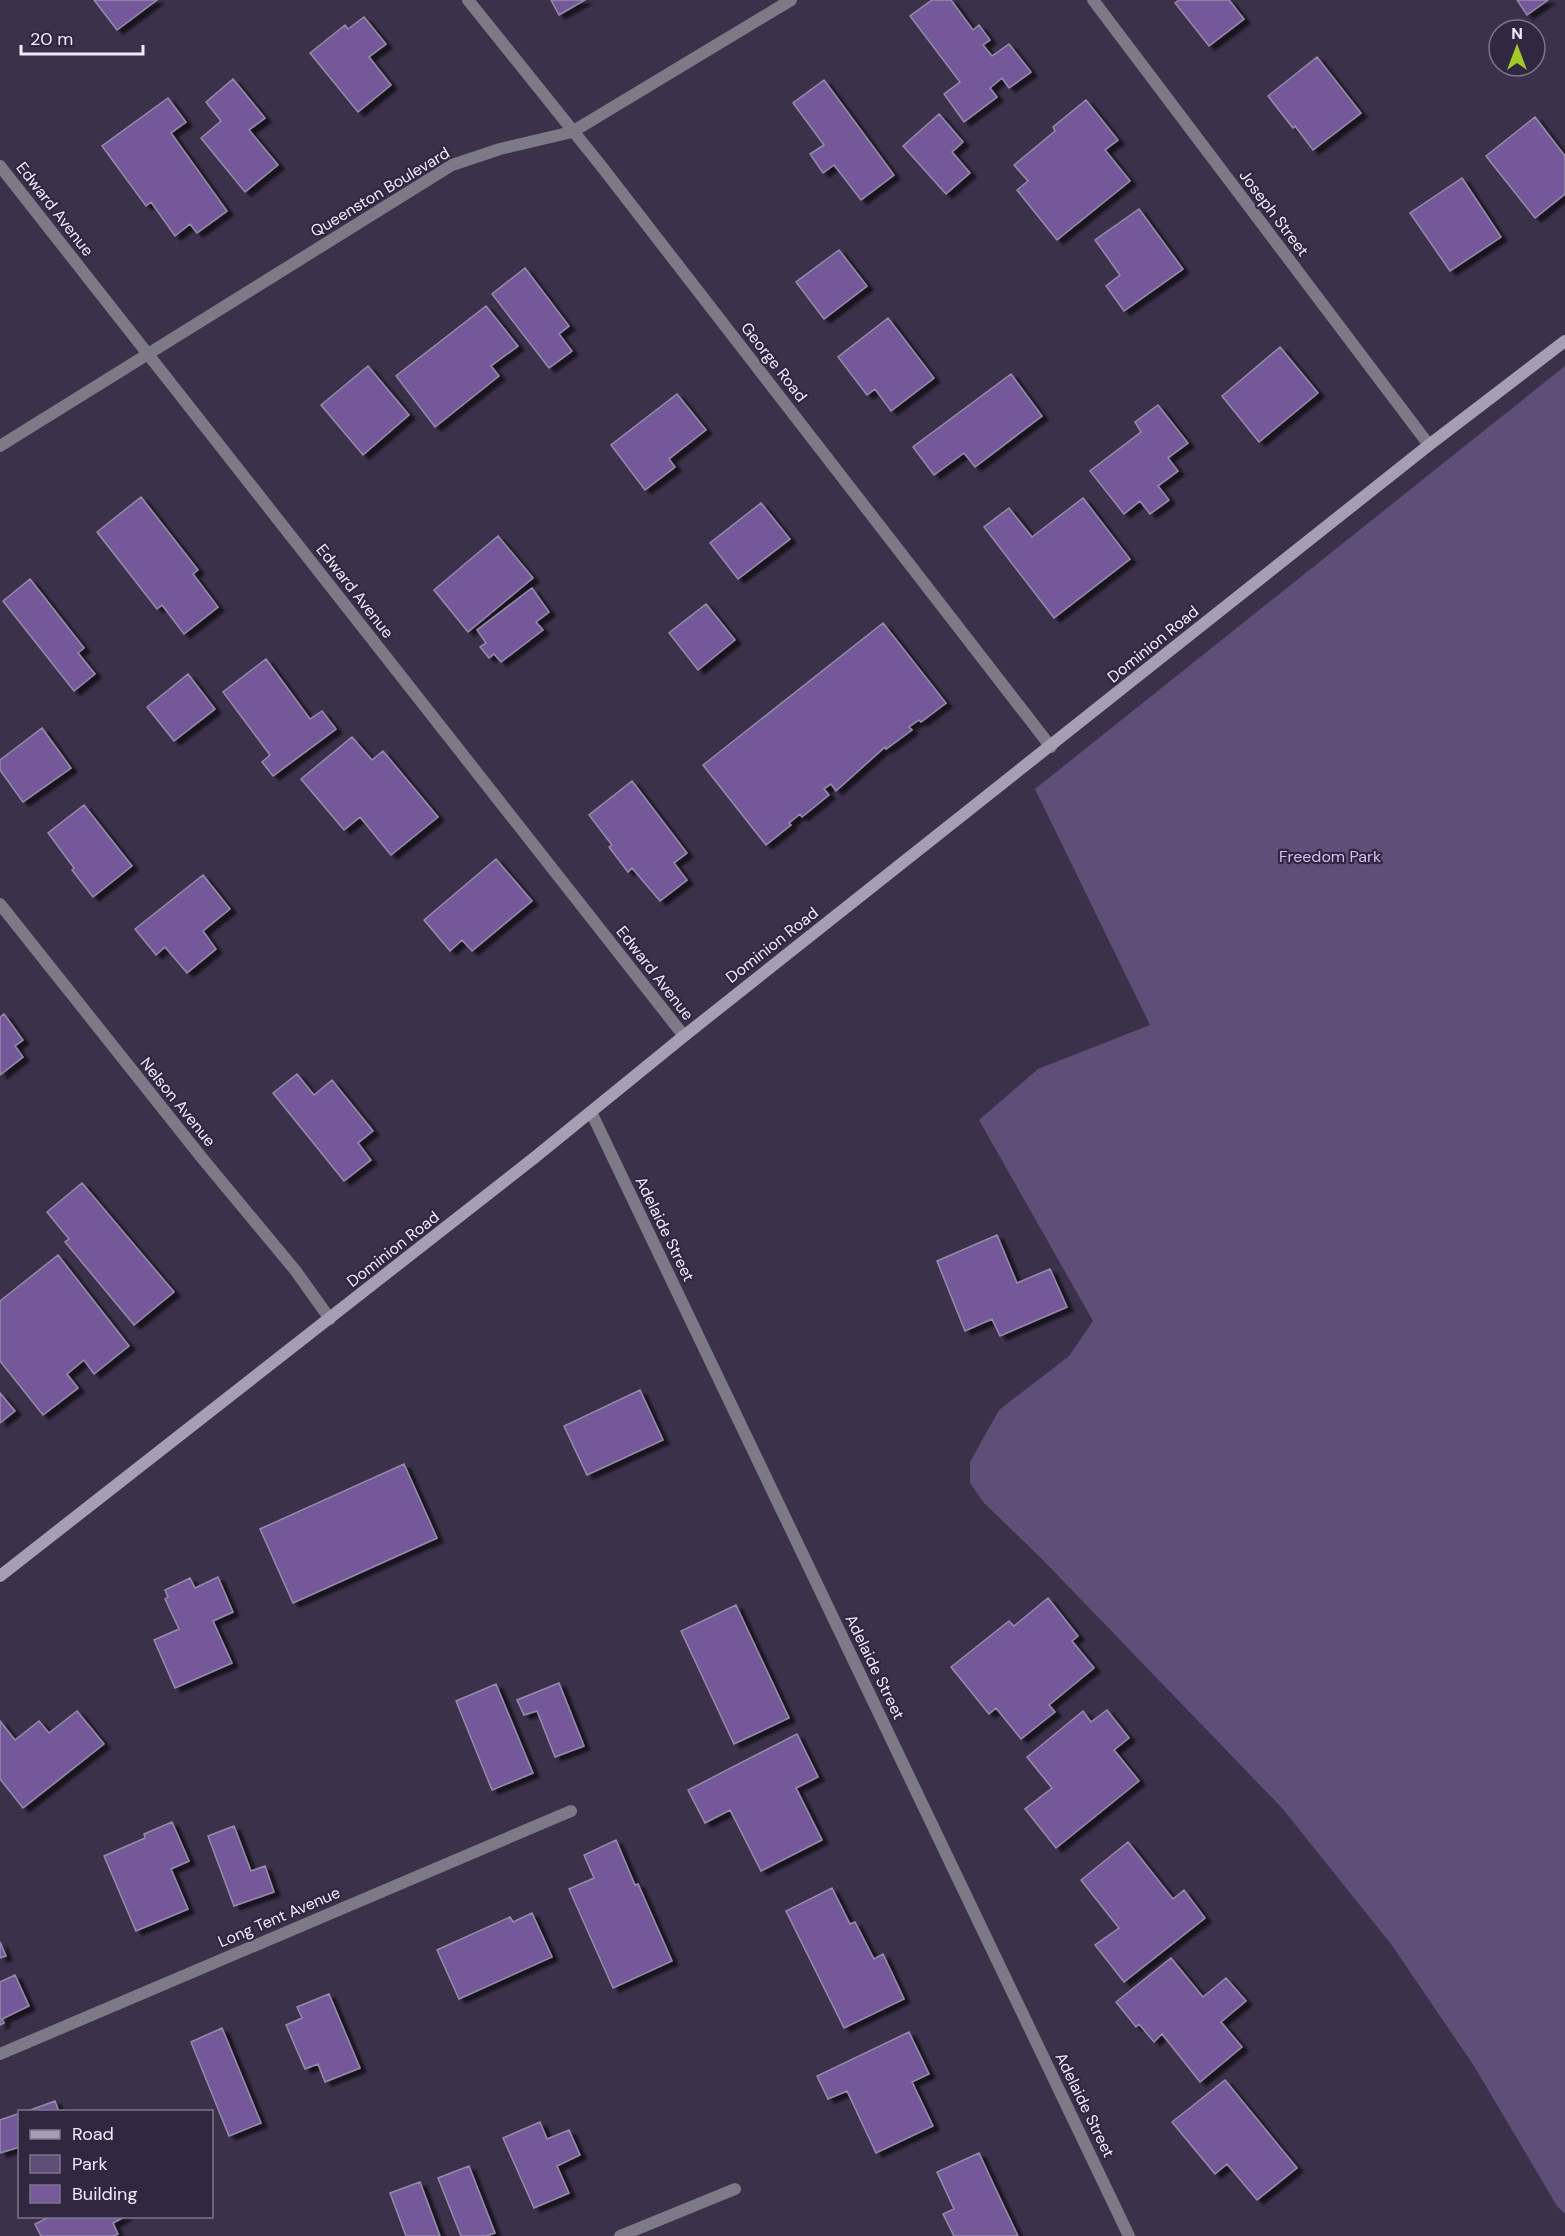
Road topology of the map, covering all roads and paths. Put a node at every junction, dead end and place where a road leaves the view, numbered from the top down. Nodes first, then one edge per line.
1 (468, 0) edge
2 (791, 0) edge
3 (1093, 0) edge
4 (572, 132) junction
5 (0, 166) edge
6 (1565, 340) edge
7 (147, 353) junction
8 (1429, 445) junction
9 (0, 446) edge
10 (1050, 747) junction
11 (0, 904) edge
12 (684, 1036) junction
13 (591, 1112) junction
14 (330, 1319) junction
15 (0, 1576) edge
16 (571, 1811) dead end
17 (0, 2055) edge
18 (735, 2189) dead end
19 (620, 2236) edge
20 (1129, 2236) edge

1 - 4 street, George Road
2 - 4 street, Queenston Boulevard
3 - 8 street, Joseph Street
4 - 7 street, Queenston Boulevard
4 - 10 street, George Road
5 - 7 street, Edward Avenue
6 - 8 main road, Dominion Road
7 - 9 street, Queenston Boulevard
7 - 12 street, Edward Avenue
8 - 10 main road, Dominion Road
10 - 12 main road, Dominion Road
11 - 14 street, Nelson Avenue
12 - 13 main road, Dominion Road
13 - 14 main road, Dominion Road
13 - 20 street, Adelaide Street
14 - 15 main road, Dominion Road
16 - 17 street, Long Tent Avenue
18 - 19 street

